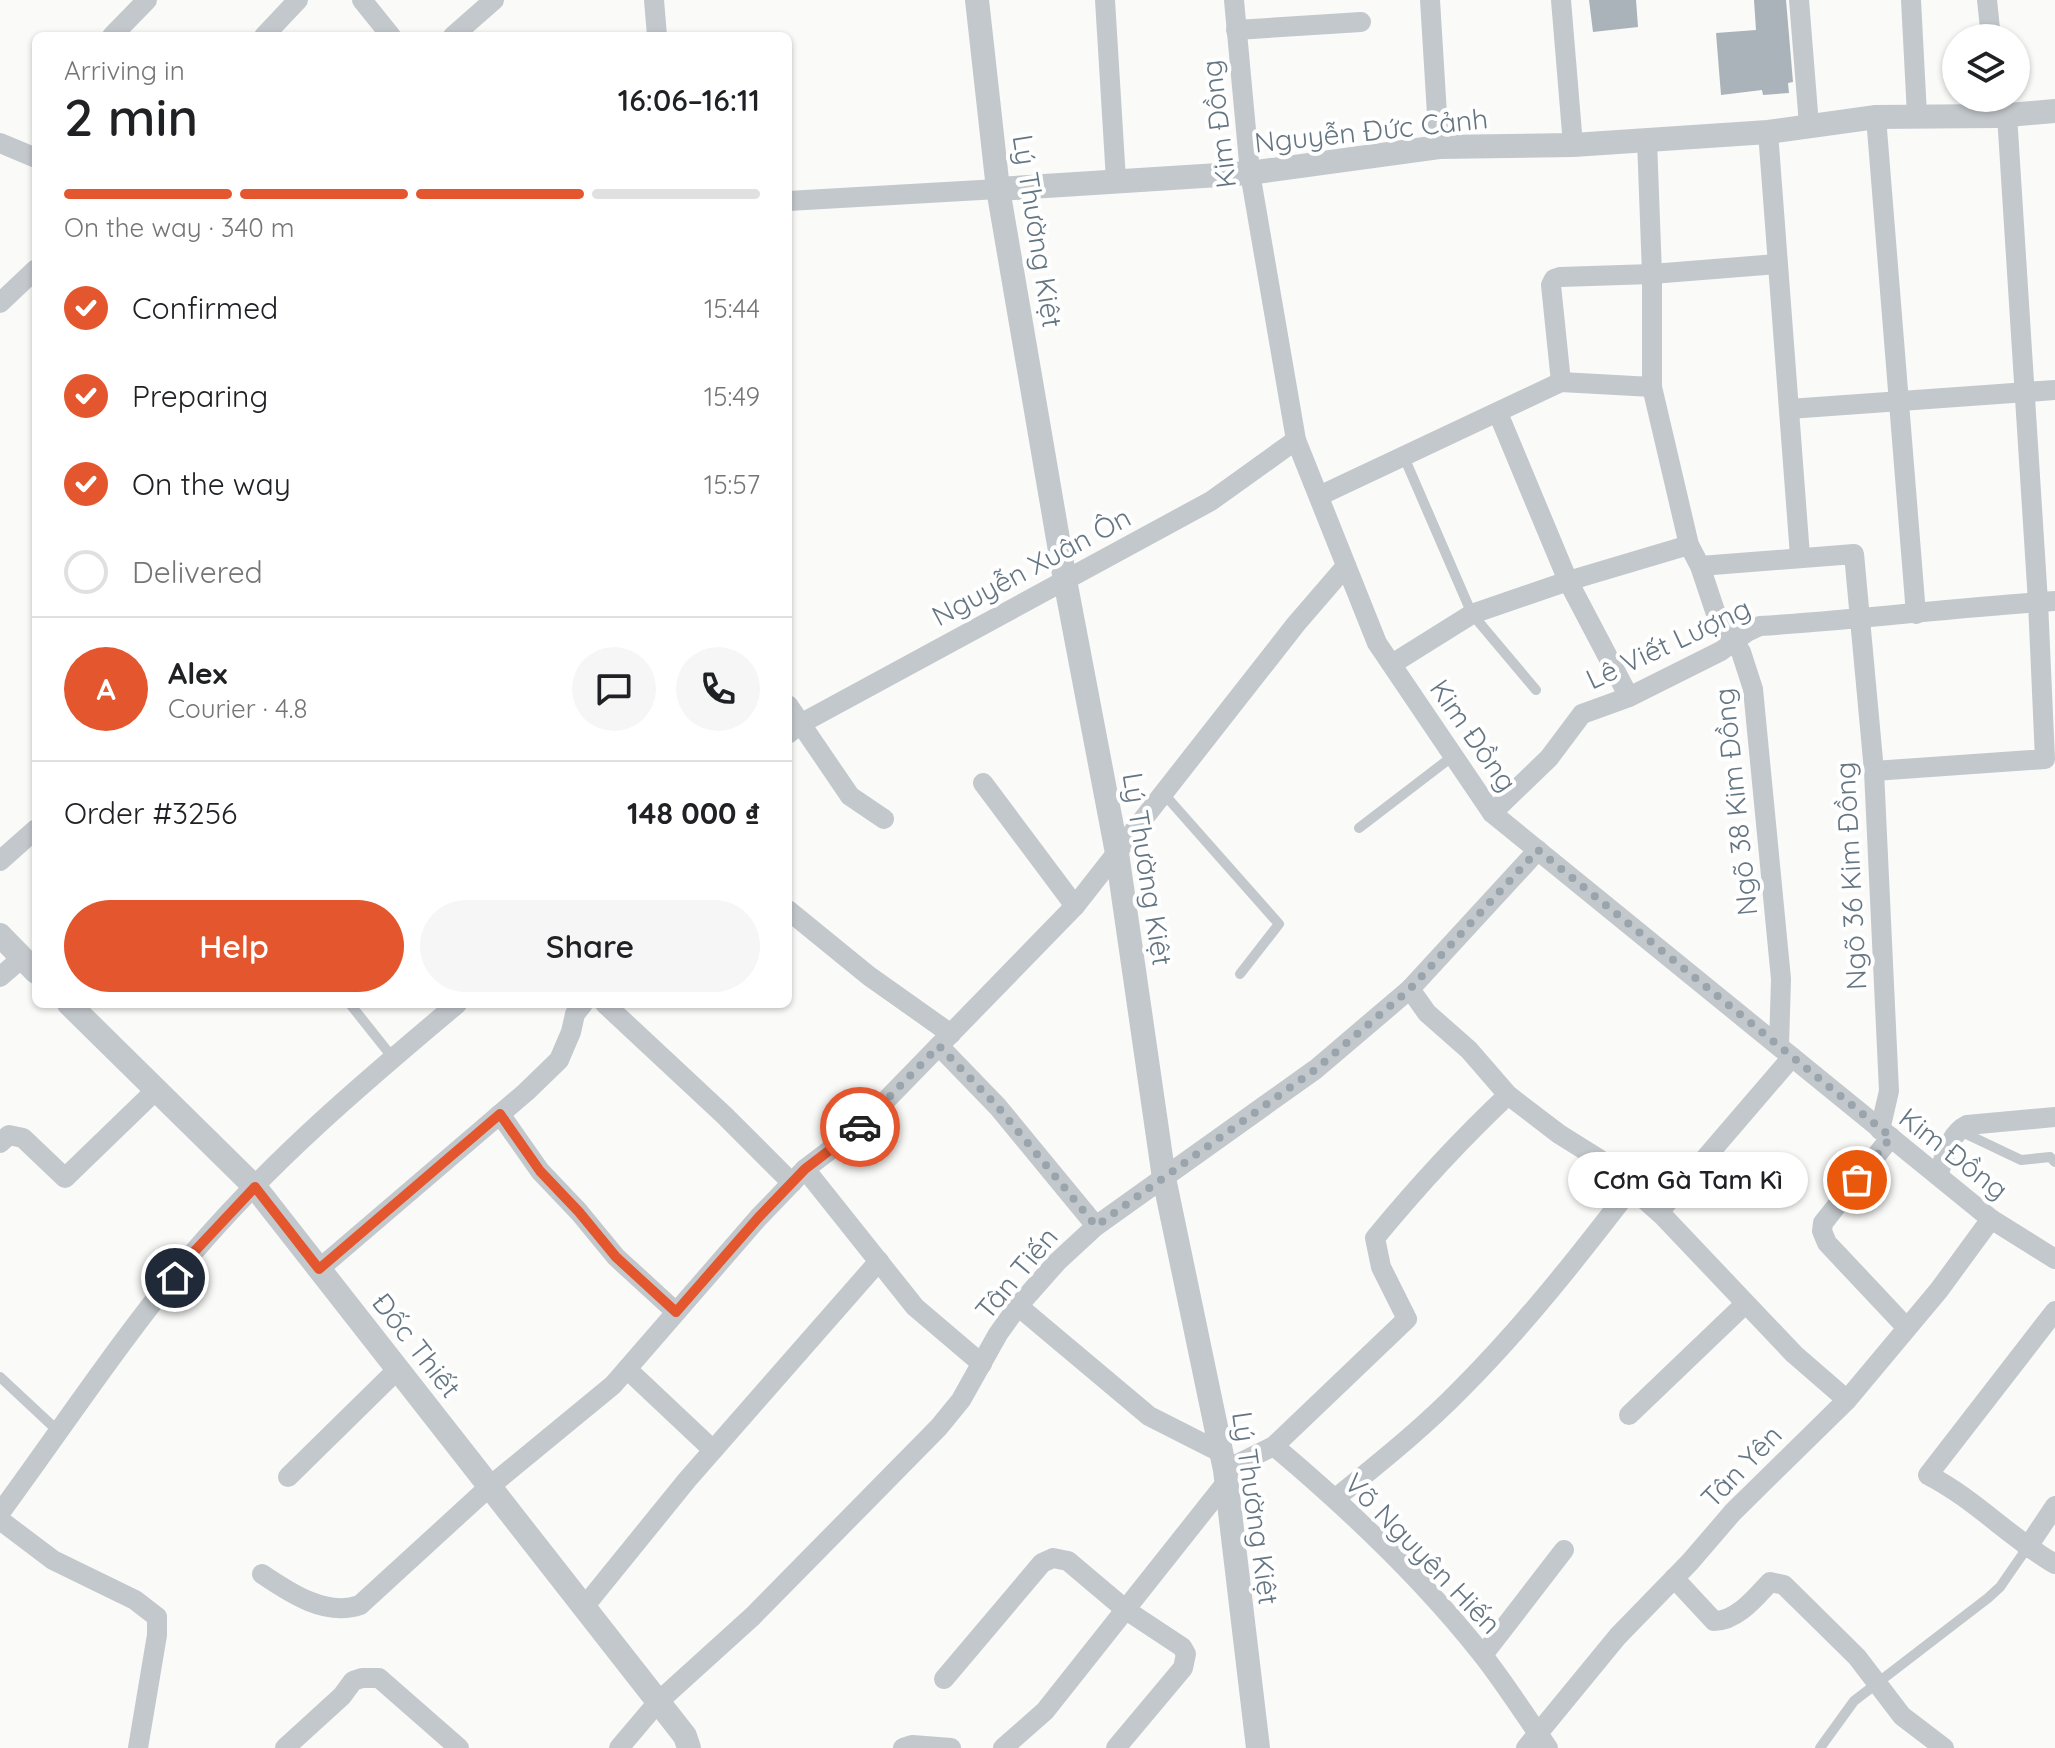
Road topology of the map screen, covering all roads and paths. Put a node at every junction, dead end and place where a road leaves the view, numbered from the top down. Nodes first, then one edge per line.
1 (147, 0) edge
2 (298, 0) edge
3 (362, 0) edge
4 (494, 0) edge
5 (654, 0) edge
6 (977, 0) edge
7 (1105, 0) edge
8 (1234, 0) edge
9 (1430, 0) edge
10 (1561, 0) edge
11 (1799, 0) edge
12 (1911, 0) edge
13 (1987, 0) edge
14 (1361, 22) dead end
15 (1990, 24) edge
16 (1236, 30) junction
17 (116, 32) edge
18 (268, 32) edge
19 (388, 32) edge
20 (458, 32) edge
21 (657, 32) edge
22 (2030, 111) edge
23 (2055, 111) edge
24 (1967, 112) edge
25 (2000, 112) edge
26 (1917, 115) junction
27 (1876, 117) junction
28 (1809, 125) junction
29 (1768, 132) junction
30 (1647, 140) junction
31 (0, 143) edge
32 (1573, 145) junction
33 (1439, 147) junction
34 (32, 156) edge
35 (1250, 173) junction
36 (1116, 180) junction
37 (998, 189) junction
38 (792, 201) edge
39 (1777, 264) junction
40 (32, 273) edge
41 (1652, 274) junction
42 (0, 303) edge
43 (1561, 382) junction
44 (1652, 387) junction
45 (2055, 390) edge
46 (2025, 392) junction
47 (1899, 401) junction
48 (1789, 409) junction
49 (1498, 413) junction
50 (1296, 440) junction
51 (1404, 457) junction
52 (1319, 496) junction
53 (1689, 545) junction
54 (1800, 556) junction
55 (1346, 566) junction
56 (1700, 566) junction
57 (1065, 580) junction
58 (1568, 581) junction
59 (2047, 602) edge
60 (1472, 614) junction
61 (1916, 614) junction
62 (1859, 620) junction
63 (1735, 640) junction
64 (1392, 664) junction
65 (1536, 690) dead end
66 (1629, 697) junction
67 (795, 728) edge
68 (1453, 756) junction
69 (1874, 771) junction
70 (983, 783) dead end
71 (1164, 794) junction
72 (1492, 813) junction
73 (884, 819) dead end
74 (1359, 828) dead end
75 (32, 833) edge
76 (1538, 850) junction
77 (1117, 853) junction
78 (0, 861) edge
79 (1075, 906) junction
80 (792, 913) edge
81 (0, 935) edge
82 (29, 965) edge
83 (1240, 974) dead end
84 (0, 977) edge
85 (1410, 989) junction
86 (73, 1008) edge
87 (353, 1008) edge
88 (452, 1008) edge
89 (580, 1008) edge
90 (609, 1008) edge
91 (945, 1040) junction
92 (1786, 1051) junction
93 (393, 1058) junction
94 (157, 1089) junction
95 (1508, 1095) junction
96 (500, 1114) junction
97 (2055, 1117) edge
98 (1958, 1130) junction
99 (1886, 1133) junction
100 (0, 1143) edge
101 (2055, 1162) edge
102 (1938, 1175) junction
103 (798, 1176) junction
104 (1164, 1178) junction
105 (255, 1187) junction
106 (1631, 1188) junction
107 (1659, 1212) junction
108 (1991, 1219) junction
109 (1096, 1226) junction
110 (2055, 1259) edge
111 (879, 1261) junction
112 (319, 1269) junction
113 (1745, 1304) junction
114 (1018, 1306) junction
115 (2055, 1311) edge
116 (676, 1312) junction
117 (1906, 1327) junction
118 (982, 1364) junction
119 (398, 1369) junction
120 (627, 1369) junction
121 (0, 1377) edge
122 (1847, 1400) junction
123 (1629, 1415) dead end
124 (59, 1432) junction
125 (1274, 1446) junction
126 (713, 1450) junction
127 (1224, 1469) junction
128 (288, 1477) dead end
129 (489, 1487) junction
130 (1336, 1498) junction
131 (2055, 1506) edge
132 (0, 1513) edge
133 (0, 1520) edge
134 (2027, 1548) junction
135 (1564, 1550) dead end
136 (2055, 1564) edge
137 (262, 1574) dead end
138 (1674, 1578) junction
139 (584, 1607) junction
140 (1126, 1610) junction
141 (1483, 1655) junction
142 (944, 1679) dead end
143 (1878, 1683) junction
144 (658, 1702) junction
145 (1537, 1743) edge
146 (138, 1748) edge
147 (285, 1748) edge
148 (459, 1748) edge
149 (619, 1748) edge
150 (689, 1748) edge
151 (903, 1748) edge
152 (951, 1748) edge
153 (1003, 1748) edge
154 (1116, 1748) edge
155 (1258, 1748) edge
156 (1820, 1748) edge
157 (1944, 1748) edge

1 - 17 street
2 - 18 street
3 - 19 street
4 - 20 street
5 - 21 street
6 - 37 street, Lý Thường Kiệt
7 - 36 street
8 - 16 street, Kim Đồng
9 - 33 street
10 - 32 street
11 - 28 street
12 - 26 street
13 - 15 street
14 - 16 street
16 - 35 street, Kim Đồng
22 - 23 street, Nguyễn Đức Cảnh
24 - 26 street, Nguyễn Đức Cảnh
25 - 46 street
26 - 27 street, Nguyễn Đức Cảnh
27 - 28 street, Nguyễn Đức Cảnh
27 - 47 street
28 - 29 street, Nguyễn Đức Cảnh
29 - 30 street, Nguyễn Đức Cảnh
29 - 39 street
30 - 32 street, Nguyễn Đức Cảnh
30 - 41 street, Ngõ 38 Kim Đồng
31 - 34 street
32 - 33 street, Nguyễn Đức Cảnh
33 - 35 street, Nguyễn Đức Cảnh
35 - 36 street, Nguyễn Đức Cảnh
35 - 50 street, Kim Đồng
36 - 37 street, Nguyễn Đức Cảnh
37 - 38 street, Nguyễn Đức Cảnh
37 - 57 street, Lý Thường Kiệt
39 - 41 street
39 - 48 street
40 - 42 street
41 - 43 street
41 - 44 street, Ngõ 38 Kim Đồng
43 - 44 street
43 - 49 street
44 - 53 street, Ngõ 38 Kim Đồng
45 - 46 street
46 - 47 street
46 - 59 street
47 - 48 street
47 - 61 street
48 - 54 street
49 - 51 street
49 - 58 street
50 - 52 street, Kim Đồng
50 - 57 street, Nguyễn Xuân Ôn
51 - 52 street
51 - 60 lane
52 - 55 street, Kim Đồng
53 - 56 street, Ngõ 38 Kim Đồng
53 - 58 street
54 - 56 street
54 - 62 street, Ngõ 36 Kim Đồng
55 - 64 street, Kim Đồng
55 - 71 street
56 - 63 street, Ngõ 38 Kim Đồng
57 - 67 street, Nguyễn Xuân Ôn
57 - 77 street, Lý Thường Kiệt
58 - 60 street
58 - 66 street
59 - 61 street, Lê Viết Lượng
59 - 69 street
60 - 64 street
60 - 65 lane
61 - 62 street, Lê Viết Lượng
62 - 63 street, Lê Viết Lượng
62 - 69 street, Ngõ 36 Kim Đồng
63 - 66 street, Lê Viết Lượng
63 - 92 street, Ngõ 38 Kim Đồng
64 - 68 street, Kim Đồng
66 - 72 street, Lê Viết Lượng
67 - 73 street
68 - 72 street, Kim Đồng
68 - 74 lane
69 - 99 street, Ngõ 36 Kim Đồng
70 - 79 street
71 - 77 street
71 - 83 lane
72 - 76 street, Kim Đồng
75 - 78 street
76 - 85 street, Tân Tiến
76 - 92 street, Kim Đồng
77 - 79 street
77 - 104 street, Lý Thường Kiệt
79 - 91 street
80 - 91 street
81 - 82 street
82 - 84 street
85 - 95 street
85 - 104 street, Tân Tiến
86 - 94 street, Đốc Thiết
87 - 93 lane
88 - 93 street
89 - 96 street
90 - 103 street
91 - 103 street
91 - 109 street
92 - 99 street, Kim Đồng
92 - 107 street
93 - 105 street
94 - 100 street
94 - 105 street, Đốc Thiết
95 - 106 street
95 - 125 street
96 - 112 street
96 - 116 street
97 - 98 street
98 - 101 lane
98 - 102 street
99 - 102 street, Kim Đồng
99 - 117 street
102 - 108 street, Kim Đồng
103 - 111 street
103 - 116 street
104 - 109 street, Tân Tiến
104 - 127 street, Lý Thường Kiệt
105 - 112 street, Đốc Thiết
105 - 124 street
106 - 107 street
106 - 130 street
107 - 113 street
108 - 110 street, Kim Đồng
108 - 117 street, Tân Yên
109 - 114 street, Tân Tiến
111 - 118 street
111 - 126 street
112 - 119 street, Đốc Thiết
113 - 122 street
113 - 123 street
114 - 118 street, Tân Tiến
114 - 127 street
115 - 134 street
116 - 120 street
117 - 122 street, Tân Yên
118 - 144 street, Tân Tiến
119 - 128 street
119 - 129 street, Đốc Thiết
120 - 126 street
120 - 129 street
121 - 124 lane
122 - 138 street, Tân Yên
124 - 132 street
125 - 127 street
125 - 130 street, Võ Nguyên Hiến
126 - 139 street
127 - 140 street
127 - 155 street, Lý Thường Kiệt
129 - 137 street
129 - 139 street, Đốc Thiết
130 - 141 street, Võ Nguyên Hiến
131 - 134 street
133 - 146 street
134 - 136 street
134 - 143 lane
135 - 141 street
138 - 143 street
138 - 145 street, Tân Yên
139 - 144 street, Đốc Thiết
140 - 142 street
140 - 153 street
140 - 154 street
141 - 145 street, Võ Nguyên Hiến
143 - 156 lane
143 - 157 street
144 - 149 street, Tân Tiến
144 - 150 street, Đốc Thiết
147 - 148 street
151 - 152 street

